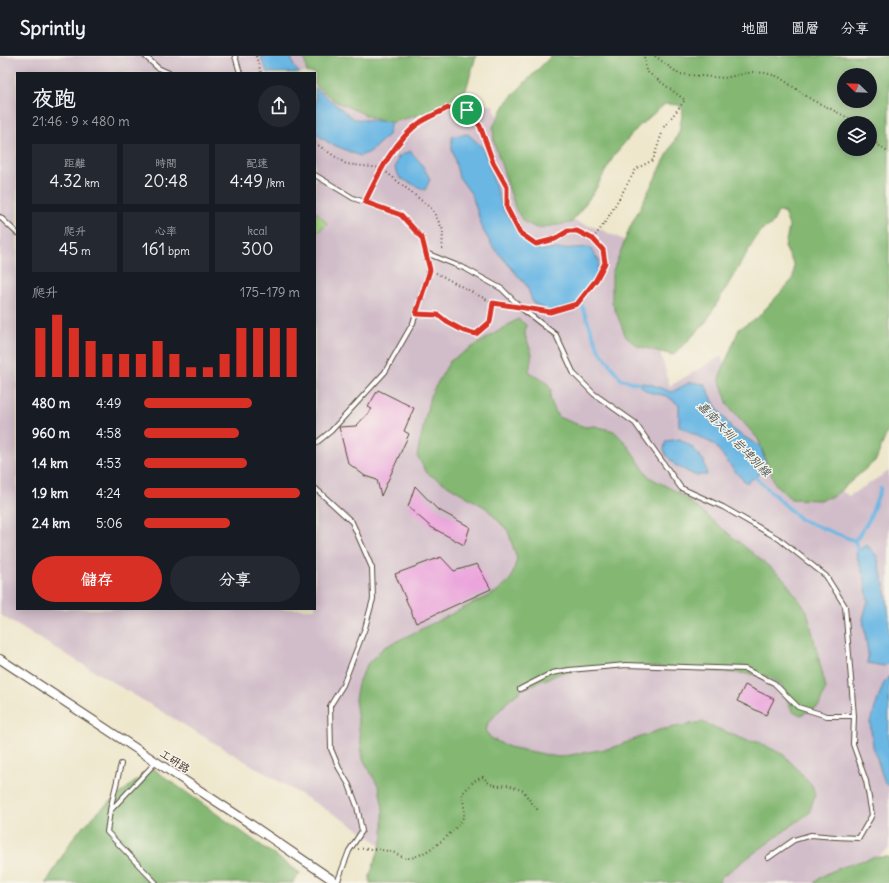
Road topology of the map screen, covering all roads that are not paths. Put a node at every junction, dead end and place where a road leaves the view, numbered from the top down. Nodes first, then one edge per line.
1 (145, 56) edge
2 (235, 56) edge
3 (167, 72) edge
4 (240, 72) edge
5 (316, 176) edge
6 (0, 217) edge
7 (16, 232) edge
8 (426, 253) junction
9 (316, 443) edge
10 (316, 489) edge
11 (0, 659) edge
12 (520, 689) dead end
13 (854, 716) junction
14 (156, 762) junction
15 (122, 764) dead end
16 (110, 811) junction
17 (768, 858) dead end
18 (156, 883) edge
19 (337, 883) edge

1 - 3 lane
2 - 4 lane
5 - 8 lane
6 - 7 lane
8 - 9 lane
8 - 13 lane
10 - 19 lane
11 - 14 street, 工研路
12 - 13 lane
13 - 17 lane
14 - 16 lane
14 - 19 street, 工研路
15 - 16 lane
16 - 18 lane

